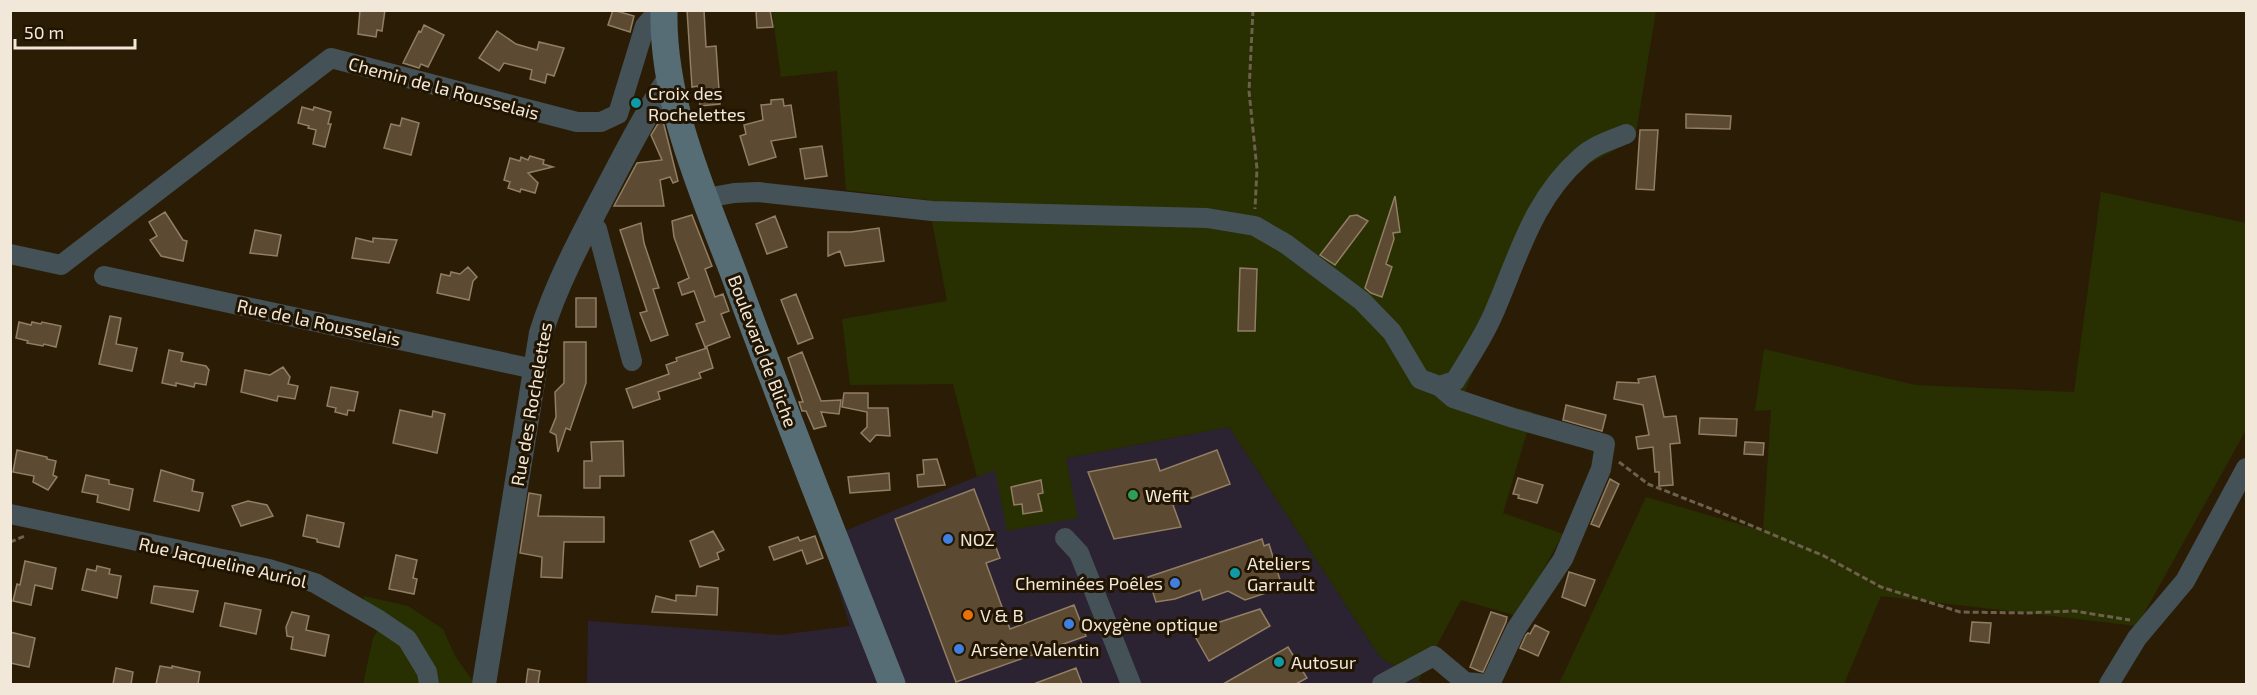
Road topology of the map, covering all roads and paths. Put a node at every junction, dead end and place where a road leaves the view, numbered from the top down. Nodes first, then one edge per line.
1 (659, 10) edge
2 (664, 10) edge
3 (1253, 10) edge
4 (669, 79) junction
5 (1626, 134) dead end
6 (706, 198) junction
7 (590, 222) junction
8 (1255, 226) junction
9 (10, 254) edge
10 (104, 276) dead end
11 (632, 361) dead end
12 (534, 369) junction
13 (1439, 386) junction
14 (1604, 452) junction
15 (2247, 468) edge
16 (11, 517) edge
17 (1065, 538) dead end
18 (2150, 623) junction
19 (429, 684) edge
20 (484, 684) edge
21 (892, 684) edge
22 (1131, 684) edge
23 (1382, 684) edge
24 (1489, 684) edge
25 (2109, 684) edge

1 - 9 street, Chemin de la Rousselais
2 - 4 main road, Boulevard de Bliche
3 - 8 path
4 - 6 main road, Boulevard de Bliche
4 - 7 street, Rue des Rochelettes
5 - 13 street
6 - 8 street
6 - 21 main road, Boulevard de Bliche
7 - 11 street
7 - 12 street, Rue des Rochelettes
8 - 13 street
10 - 12 street, Rue de la Rousselais
12 - 20 street, Rue des Rochelettes
13 - 14 street
14 - 18 path
14 - 24 street
15 - 18 street
16 - 19 street, Rue Jacqueline Auriol
17 - 22 street
18 - 25 street
23 - 24 street

